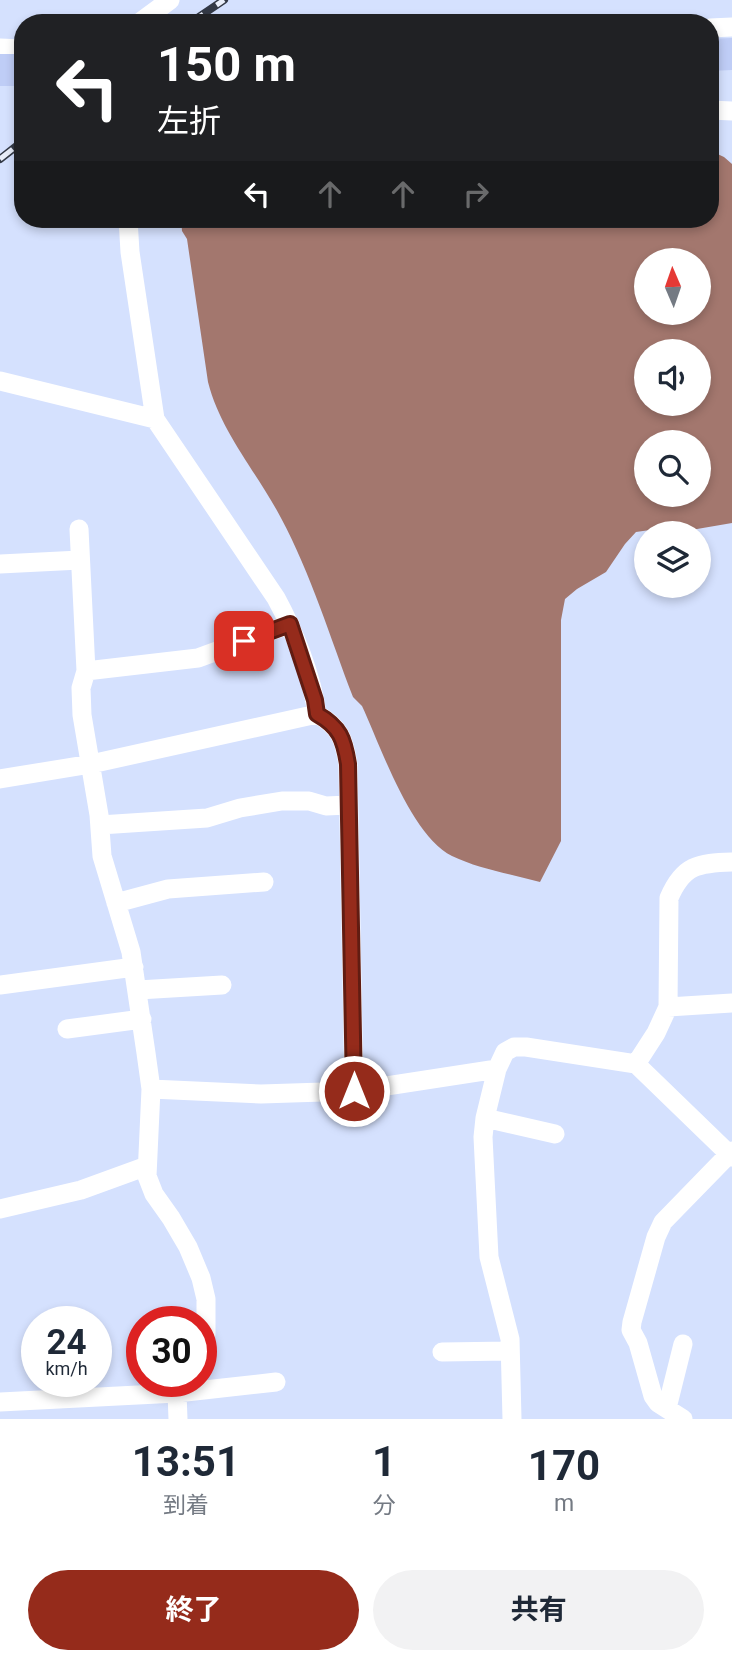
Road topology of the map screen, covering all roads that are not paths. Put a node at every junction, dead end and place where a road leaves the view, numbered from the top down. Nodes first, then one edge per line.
1 (170, 0) edge
2 (151, 14) edge
3 (129, 228) edge
4 (0, 381) edge
5 (155, 419) junction
6 (79, 529) dead end
7 (80, 560) junction
8 (0, 564) edge
9 (290, 624) junction
10 (86, 671) junction
11 (317, 714) junction
12 (91, 764) junction
13 (0, 779) edge
14 (348, 805) junction
15 (100, 825) junction
16 (732, 862) edge
17 (264, 881) dead end
18 (116, 903) junction
19 (134, 967) junction
20 (0, 985) edge
21 (222, 985) dead end
22 (138, 990) junction
23 (732, 1003) edge
24 (668, 1007) junction
25 (142, 1018) junction
26 (66, 1029) dead end
27 (636, 1064) junction
28 (497, 1069) junction
29 (150, 1089) junction
30 (354, 1091) junction
31 (485, 1118) junction
32 (555, 1133) dead end
33 (731, 1154) edge
34 (147, 1166) junction
35 (0, 1209) edge
36 (206, 1306) edge
37 (683, 1344) dead end
38 (510, 1351) junction
39 (442, 1352) dead end
40 (275, 1382) dead end
41 (217, 1385) edge
42 (126, 1392) edge
43 (180, 1397) edge
44 (0, 1402) edge
45 (675, 1414) edge
46 (177, 1419) edge
47 (512, 1419) edge

1 - 2 street
3 - 5 street
4 - 5 street
5 - 9 street
6 - 7 street
7 - 8 street
7 - 10 street
9 - 10 street
9 - 11 street
10 - 12 street
11 - 12 street
11 - 14 street
12 - 13 street
12 - 15 street
14 - 15 street
14 - 30 street
15 - 18 street
16 - 24 street
17 - 18 street
18 - 19 street
19 - 20 street
19 - 22 street
21 - 22 street
22 - 25 street
23 - 24 street
24 - 27 street
25 - 26 street
25 - 29 street
27 - 28 street
27 - 33 street
28 - 30 street
28 - 31 street
29 - 30 street
29 - 34 street
31 - 32 street
31 - 38 street
33 - 45 street
34 - 35 street
34 - 36 street
37 - 45 street
38 - 39 street
38 - 47 street
40 - 41 street
42 - 44 street
43 - 46 street

